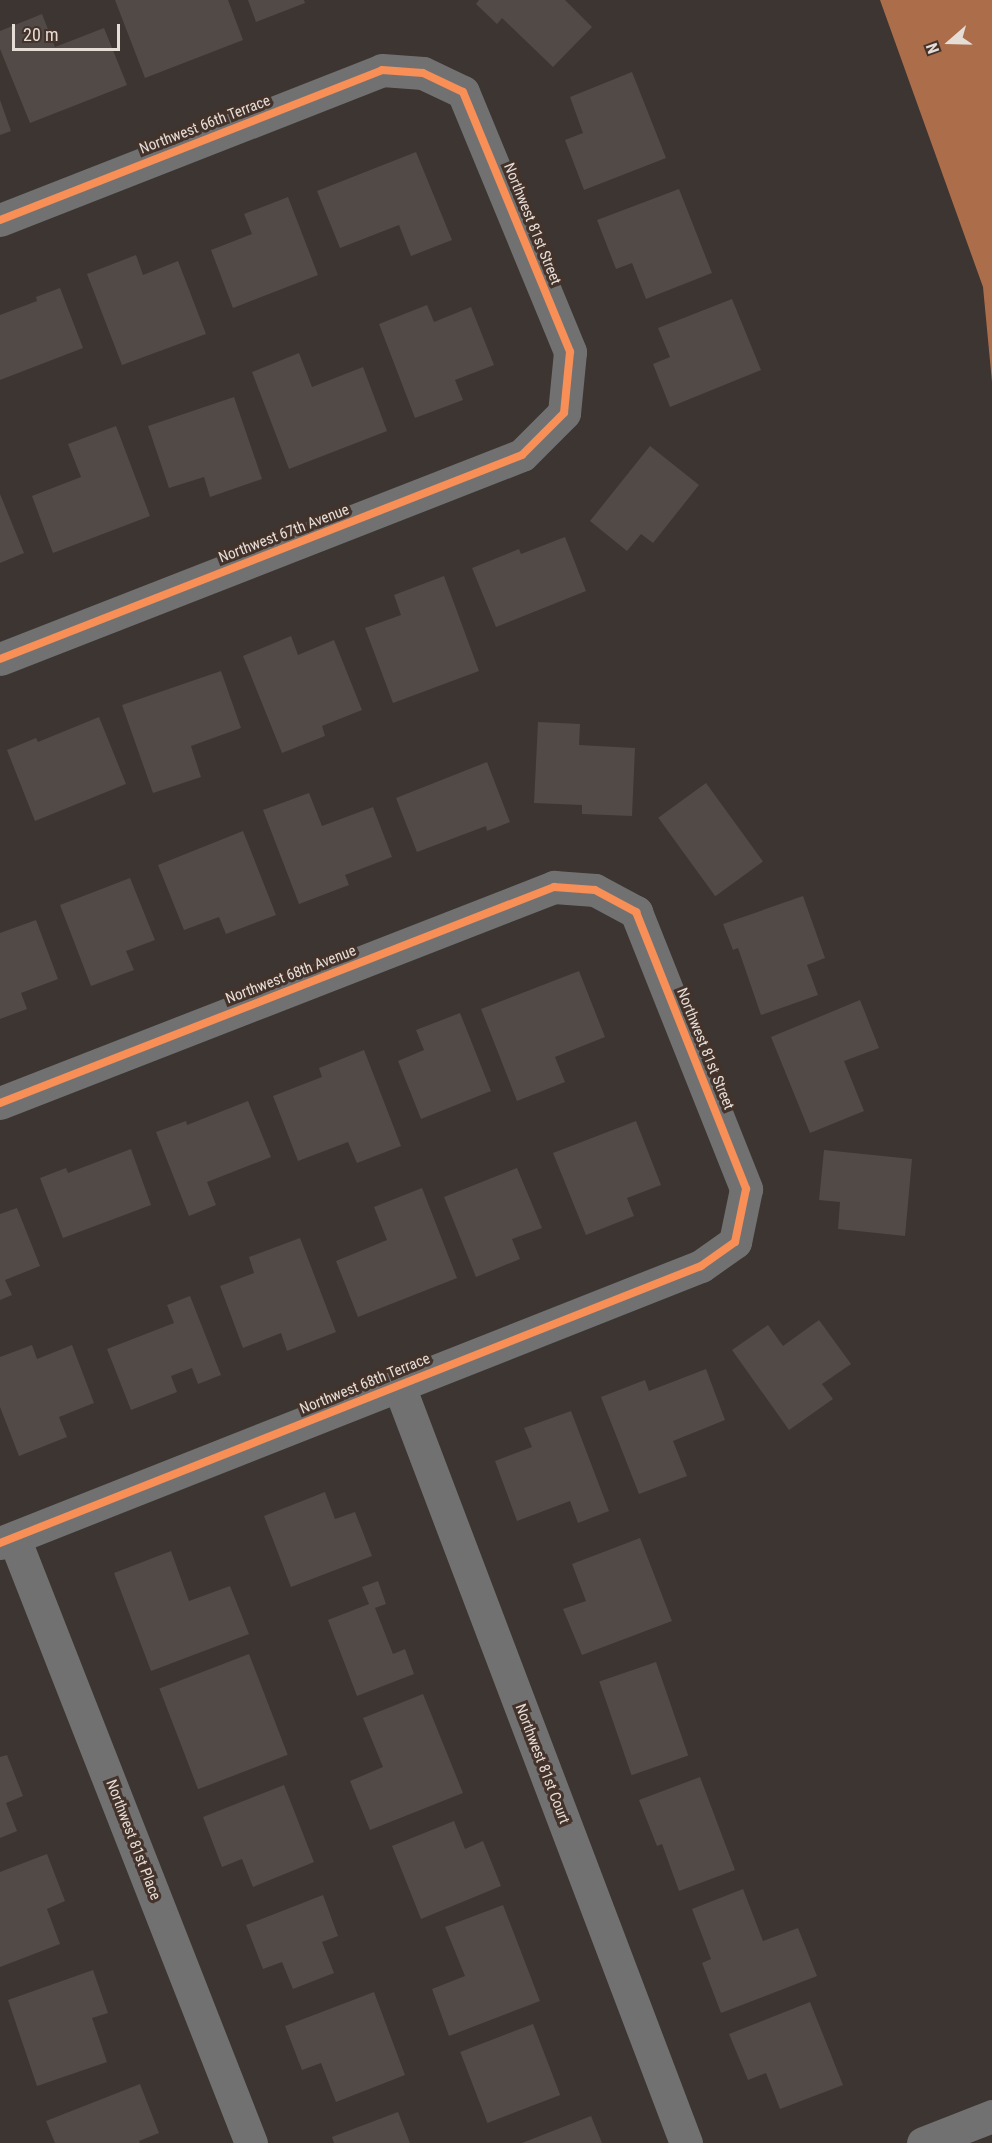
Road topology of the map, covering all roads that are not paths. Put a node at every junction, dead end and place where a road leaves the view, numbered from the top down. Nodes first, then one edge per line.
1 (423, 73) joint
2 (0, 220) edge
3 (564, 412) joint
4 (0, 659) edge
5 (595, 890) joint
6 (0, 1103) edge
7 (735, 1242) joint
8 (399, 1386) junction
9 (7, 1540) edge
10 (992, 2116) edge
11 (252, 2143) edge
12 (686, 2143) edge
13 (923, 2143) edge

1 - 2 street, Northwest 66th Terrace
1 - 3 street, Northwest 81st Street
3 - 4 street, Northwest 67th Avenue
5 - 6 street, Northwest 68th Avenue
5 - 7 street, Northwest 81st Street
7 - 8 street, Northwest 68th Terrace
8 - 9 street, Northwest 68th Terrace
8 - 12 street, Northwest 81st Court
9 - 11 street, Northwest 81st Place
10 - 13 street

